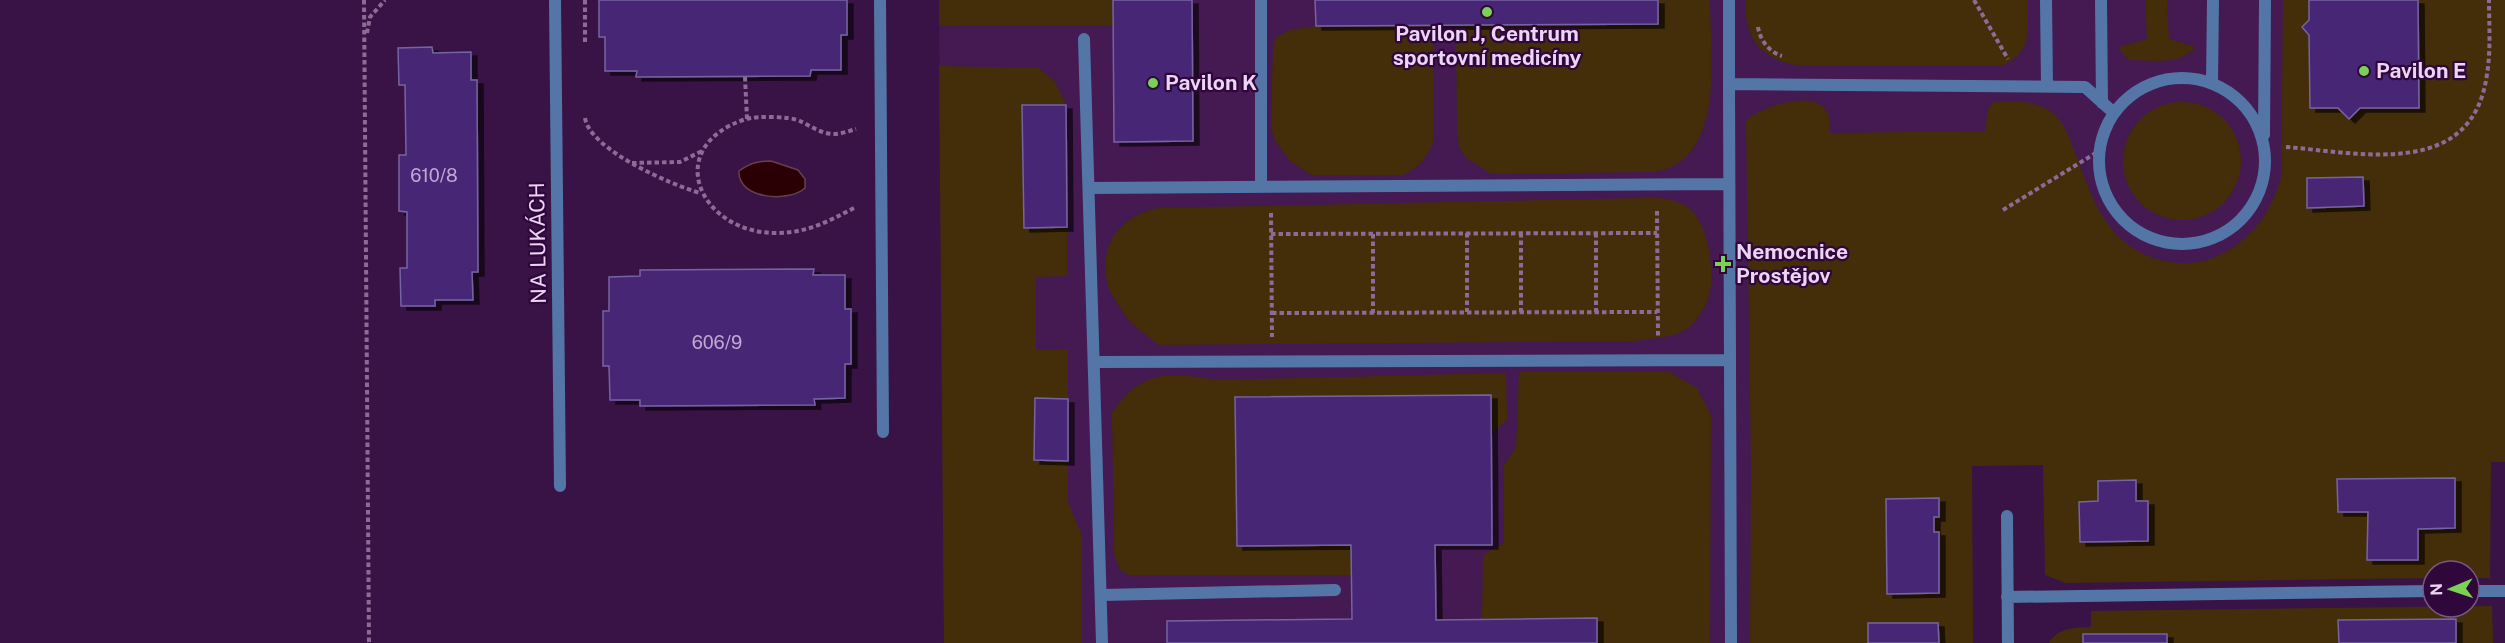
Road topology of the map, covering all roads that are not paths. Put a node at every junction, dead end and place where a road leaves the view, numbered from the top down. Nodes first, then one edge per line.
1 (555, 0) edge
2 (880, 0) edge
3 (1261, 0) edge
4 (1729, 0) edge
5 (2046, 0) edge
6 (2101, 0) edge
7 (2213, 0) edge
8 (2265, 0) edge
9 (1084, 39) dead end
10 (2212, 83) junction
11 (1728, 84) junction
12 (2047, 86) junction
13 (2102, 103) junction
14 (2114, 113) junction
15 (2264, 145) junction
16 (1729, 184) junction
17 (1266, 185) junction
18 (1089, 188) junction
19 (1730, 360) junction
20 (1094, 362) junction
21 (883, 432) dead end
22 (560, 486) dead end
23 (2007, 516) dead end
24 (1335, 590) dead end
25 (2421, 591) edge
26 (2481, 591) edge
27 (2505, 591) edge
28 (1102, 595) junction
29 (2007, 597) junction
30 (1102, 643) edge
31 (1731, 643) edge
32 (2008, 643) edge

1 - 22 street, NA LUKÁCH
2 - 21 street
3 - 17 street
4 - 11 street
5 - 12 street
6 - 13 street
7 - 10 street
8 - 15 street
9 - 18 street
10 - 14 street
10 - 15 street
11 - 12 street
11 - 16 street
12 - 13 street
13 - 14 street
14 - 15 street
16 - 17 street
16 - 19 street
17 - 18 street
18 - 20 street
19 - 20 street
19 - 31 street
20 - 28 street
23 - 29 street
24 - 28 street
25 - 29 street
26 - 27 street
28 - 30 street
29 - 32 street

